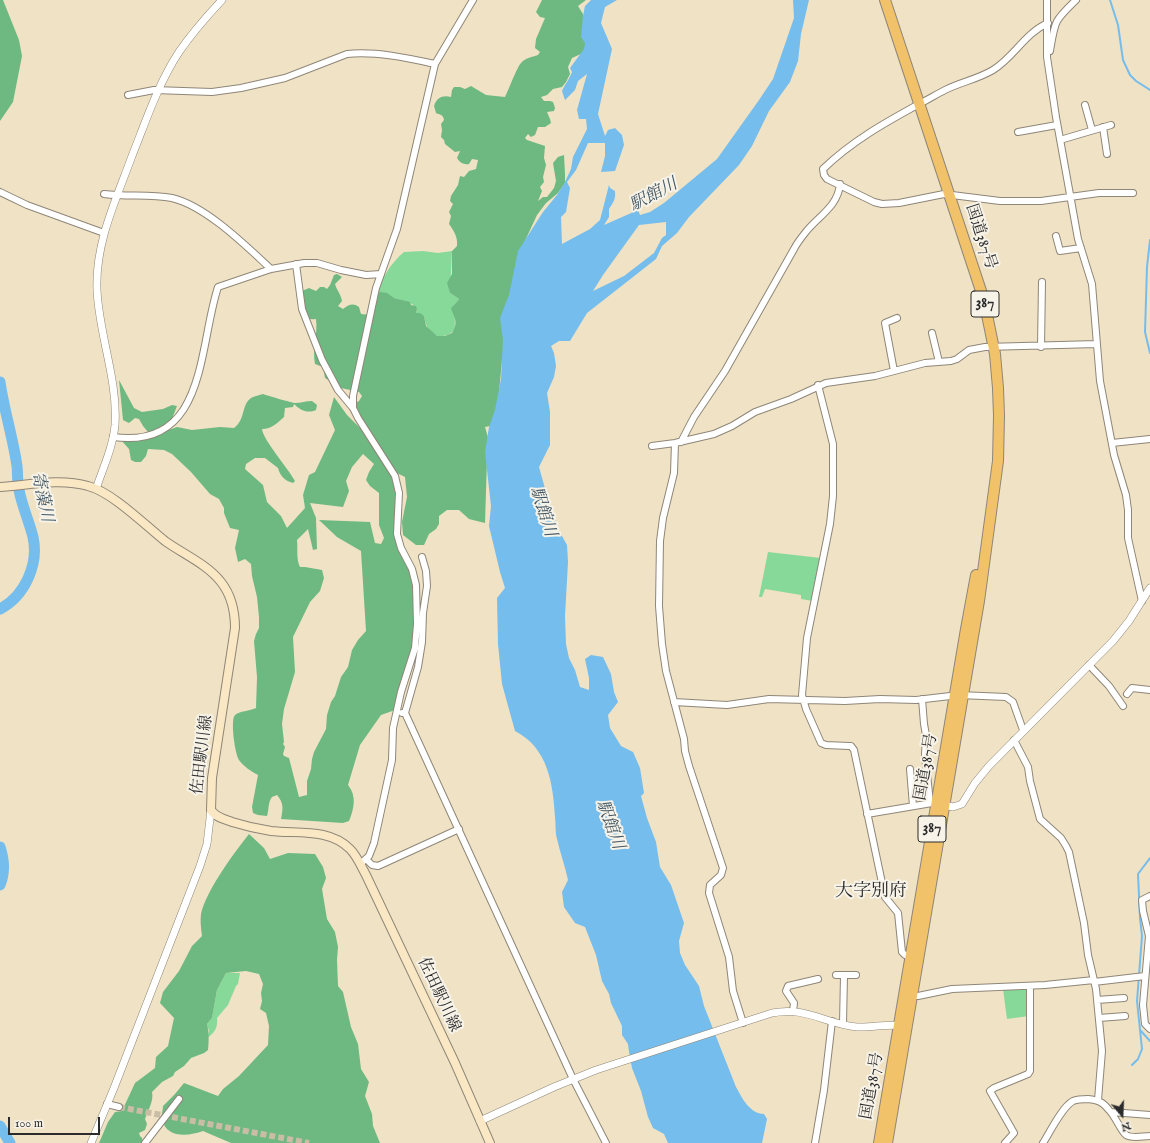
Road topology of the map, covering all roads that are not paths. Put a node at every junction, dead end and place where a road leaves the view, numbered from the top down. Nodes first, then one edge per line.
1 (222, 0) edge
2 (473, 0) edge
3 (885, 0) edge
4 (1047, 0) edge
5 (1076, 0) edge
6 (1048, 20) junction
7 (435, 64) junction
8 (1048, 64) junction
9 (158, 90) junction
10 (128, 95) dead end
11 (920, 102) junction
12 (1085, 105) dead end
13 (1057, 125) junction
14 (1111, 125) dead end
15 (1103, 127) junction
16 (1092, 130) junction
17 (1018, 132) dead end
18 (1060, 140) junction
19 (1107, 154) dead end
20 (840, 184) junction
21 (0, 192) edge
22 (1133, 193) dead end
23 (104, 194) dead end
24 (950, 195) junction
25 (117, 196) junction
26 (1070, 196) junction
27 (104, 233) junction
28 (1056, 236) dead end
29 (1081, 248) junction
30 (296, 264) junction
31 (271, 269) junction
32 (381, 274) junction
33 (1042, 282) dead end
34 (897, 318) dead end
35 (932, 333) dead end
36 (1097, 344) junction
37 (1041, 346) junction
38 (994, 347) junction
39 (940, 362) junction
40 (894, 371) junction
41 (818, 386) junction
42 (353, 408) junction
43 (113, 437) junction
44 (1150, 440) edge
45 (678, 442) junction
46 (1112, 444) junction
47 (652, 446) dead end
48 (0, 487) edge
49 (96, 489) junction
50 (422, 557) dead end
51 (1150, 588) edge
52 (1142, 601) junction
53 (1089, 665) junction
54 (1150, 690) edge
55 (1126, 694) dead end
56 (959, 695) junction
57 (922, 699) junction
58 (802, 700) junction
59 (674, 702) junction
60 (1123, 706) dead end
61 (396, 712) junction
62 (405, 713) junction
63 (1023, 730) junction
64 (1014, 740) junction
65 (910, 769) dead end
66 (937, 804) junction
67 (913, 806) junction
68 (211, 810) junction
69 (867, 814) junction
70 (459, 829) junction
71 (363, 861) junction
72 (1150, 896) edge
73 (1147, 914) edge
74 (910, 956) junction
75 (836, 975) dead end
76 (844, 975) junction
77 (856, 975) dead end
78 (1145, 976) junction
79 (818, 979) dead end
80 (1094, 981) junction
81 (1030, 986) junction
82 (844, 992) junction
83 (852, 994) dead end
84 (913, 996) junction
85 (1124, 998) dead end
86 (1097, 1000) junction
87 (793, 1011) junction
88 (1125, 1016) dead end
89 (1099, 1018) junction
90 (832, 1021) junction
91 (742, 1023) junction
92 (843, 1024) junction
93 (903, 1026) junction
94 (1150, 1029) edge
95 (573, 1079) junction
96 (179, 1099) dead end
97 (1098, 1100) junction
98 (107, 1104) junction
99 (119, 1106) tunnel mouth
100 (1111, 1112) junction
101 (1150, 1115) edge
102 (480, 1121) junction
103 (1150, 1136) edge
104 (91, 1143) edge
105 (145, 1143) edge
106 (490, 1143) edge
107 (606, 1143) edge
108 (815, 1143) edge
109 (879, 1143) edge
110 (887, 1143) edge
111 (1005, 1143) edge
112 (1043, 1143) edge

1 - 9 street
2 - 7 street
3 - 11 highway, 国道387号 / 387
4 - 6 street
5 - 8 street
6 - 8 street
6 - 11 street
7 - 9 street
7 - 32 street
8 - 13 street
9 - 10 street
9 - 25 street
11 - 20 street
11 - 24 highway, 国道387号 / 387
12 - 16 street
13 - 17 street
13 - 18 street
14 - 15 street
15 - 16 street
15 - 19 street
16 - 18 street
18 - 26 street
20 - 24 street
20 - 45 street
21 - 27 street
22 - 26 street
23 - 25 street
24 - 26 street
24 - 38 highway, 国道387号 / 387
25 - 27 street
25 - 31 street
26 - 29 street
27 - 43 street
28 - 29 street
29 - 36 street
30 - 31 street
30 - 32 street
30 - 42 street
31 - 43 street
32 - 42 street
33 - 37 street
34 - 40 street
35 - 39 street
36 - 37 street
36 - 46 street
37 - 38 street
38 - 39 street
38 - 56 highway, 国道387号 / 387
39 - 40 street
40 - 41 street
41 - 45 street
41 - 58 street
42 - 61 street
43 - 49 street
44 - 46 street
45 - 47 street
45 - 59 street
46 - 52 street
48 - 49 main road, 佐田駅川線
49 - 68 main road, 佐田駅川線
50 - 62 street
51 - 52 street
52 - 53 street
53 - 60 street
53 - 63 street
54 - 55 street
56 - 57 street
56 - 63 street
56 - 66 highway, 国道387号 / 387
57 - 58 street
57 - 66 street
58 - 59 street
58 - 69 street
59 - 91 street
61 - 62 street
61 - 71 street
62 - 70 street
63 - 64 street
64 - 66 street
64 - 80 street
65 - 67 street
66 - 67 street
66 - 74 highway, 国道387号 / 387
66 - 84 highway, 国道387号 / 387
67 - 69 street
68 - 71 main road, 佐田駅川線
68 - 98 street
69 - 74 street
70 - 71 street
70 - 95 street
71 - 102 main road, 佐田駅川線
72 - 73 street
73 - 78 street
74 - 93 highway, 国道387号 / 387
75 - 76 street
76 - 77 street
76 - 82 street
78 - 80 street
78 - 94 street
79 - 87 street
80 - 81 street
80 - 86 street
81 - 84 street
81 - 111 street
82 - 83 street
82 - 92 street
84 - 93 highway, 国道387号 / 387
85 - 86 street
86 - 89 street
87 - 90 street
87 - 91 street
88 - 89 street
89 - 97 street
90 - 92 street
90 - 108 street
91 - 95 street
92 - 93 street
93 - 109 highway, 国道387号 / 387
93 - 110 highway, 国道387号 / 387
95 - 102 street
95 - 107 street
96 - 105 street
97 - 100 street
97 - 112 street
98 - 99 street
98 - 104 street
100 - 101 street
100 - 103 street
102 - 106 main road, 佐田駅川線

